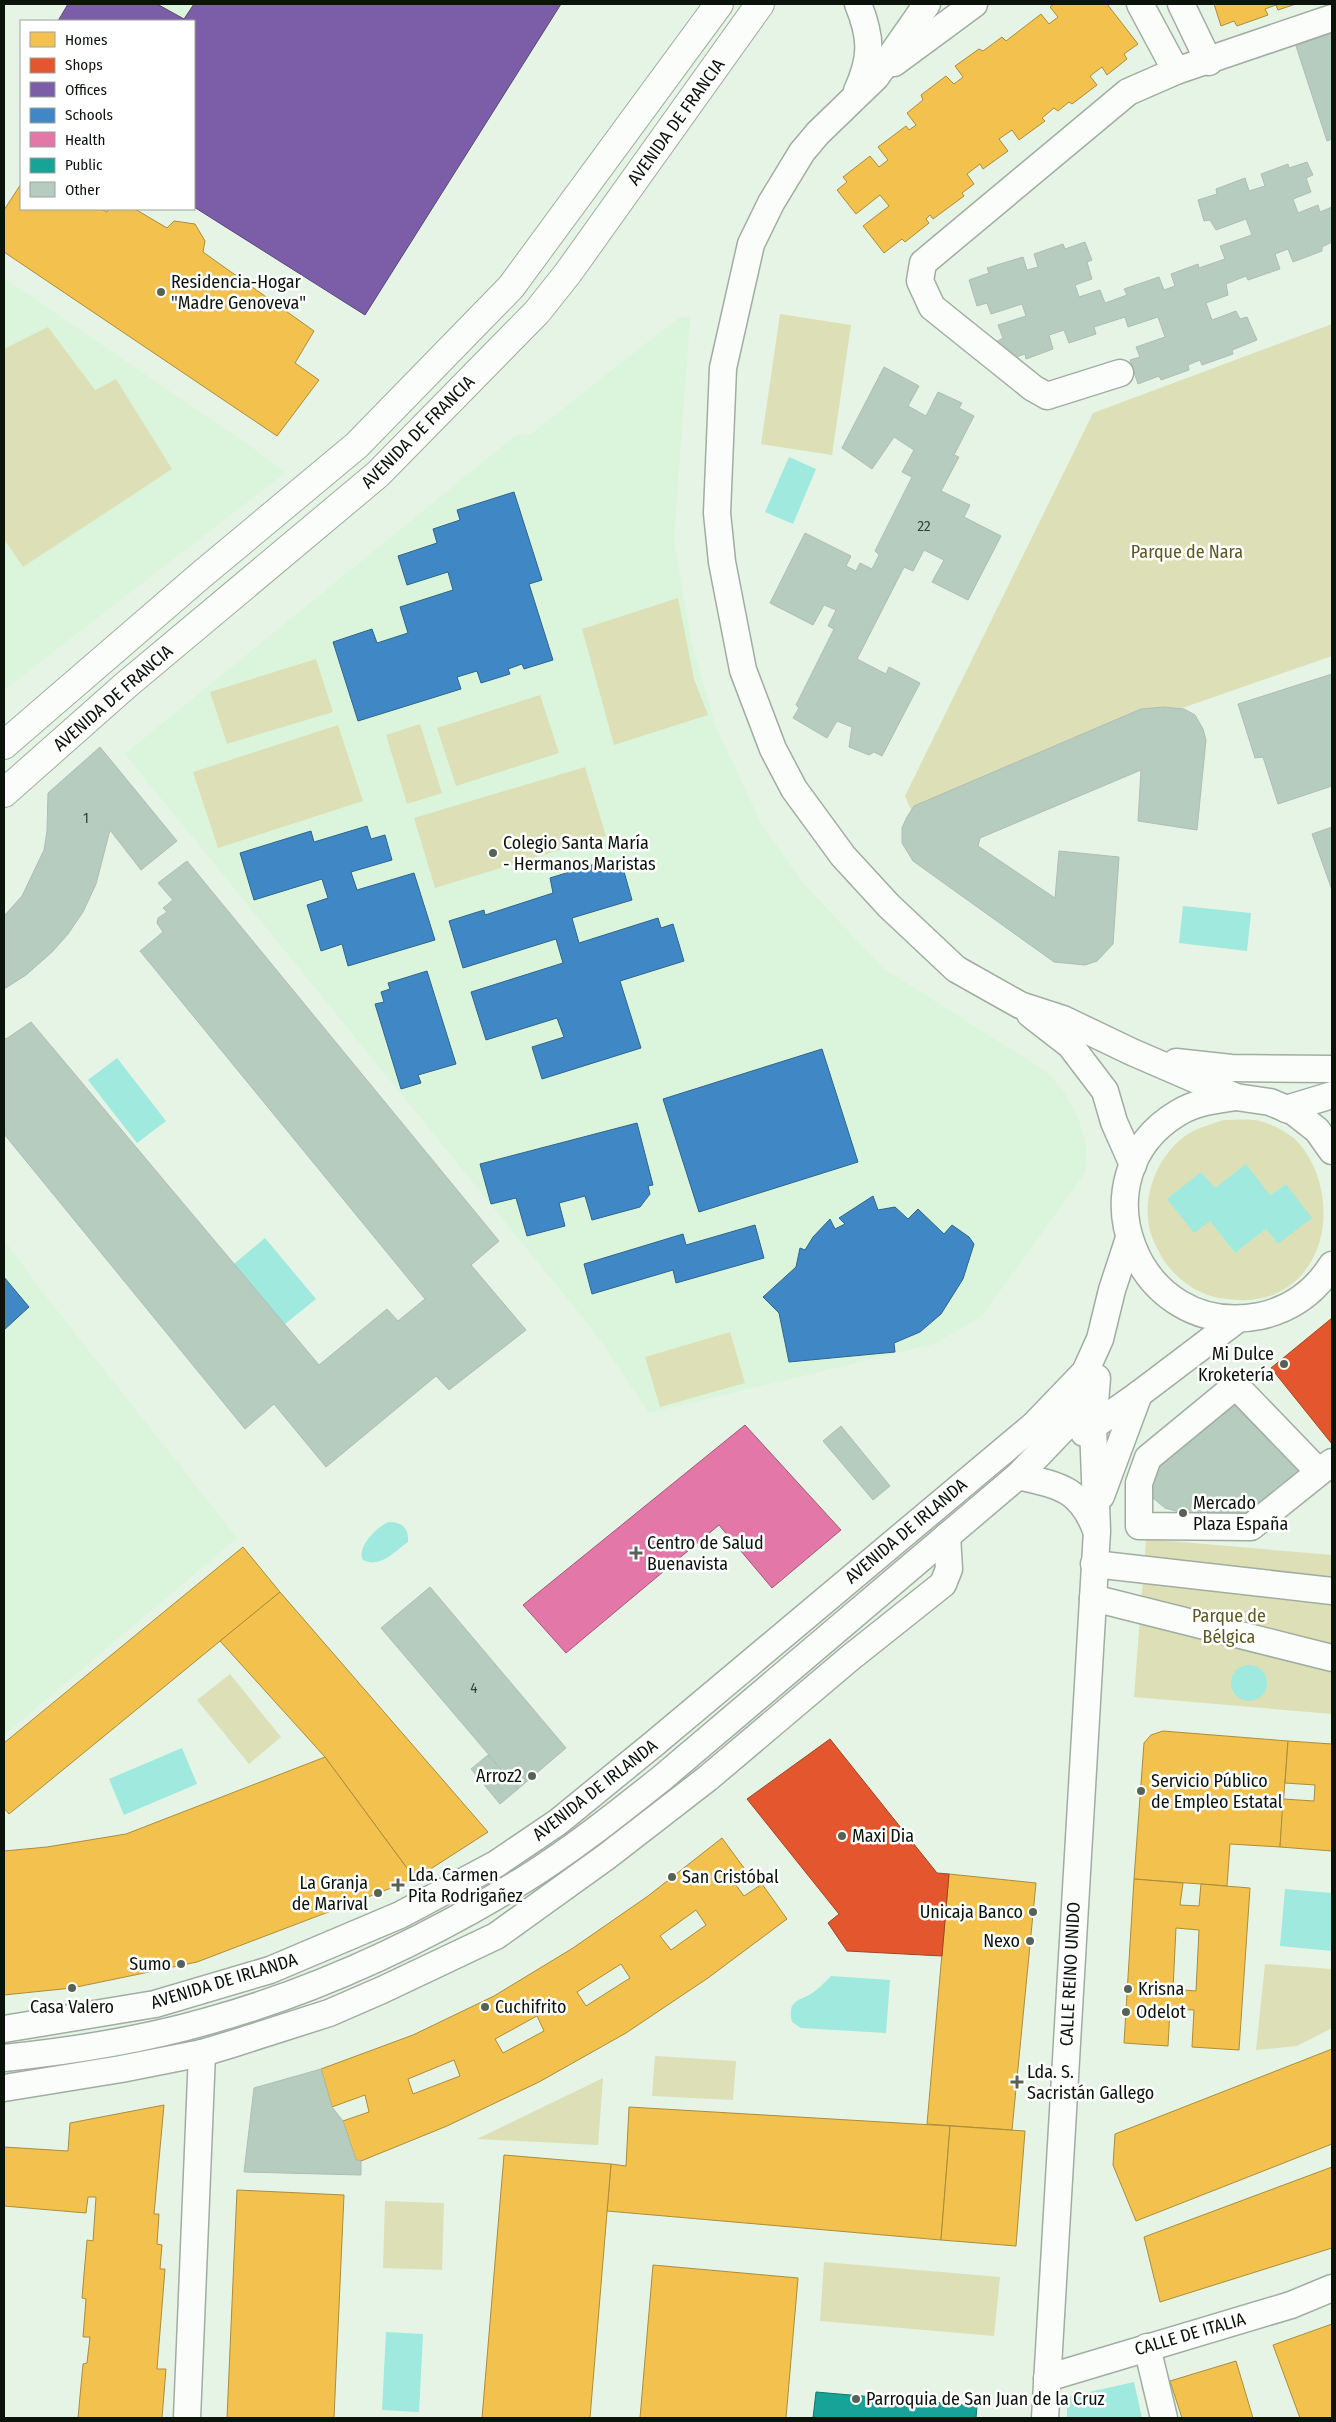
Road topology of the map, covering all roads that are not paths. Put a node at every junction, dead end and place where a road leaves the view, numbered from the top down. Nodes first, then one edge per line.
1 (719, 4) edge
2 (760, 4) edge
3 (858, 4) edge
4 (927, 4) edge
5 (974, 4) edge
6 (1140, 4) edge
7 (1181, 4) edge
8 (1332, 18) edge
9 (1209, 62) junction
10 (1176, 71) junction
11 (876, 78) junction
12 (853, 100) junction
13 (1120, 373) dead end
14 (4, 745) edge
15 (4, 793) edge
16 (1020, 1005) junction
17 (1132, 1052) junction
18 (1332, 1069) edge
19 (1332, 1095) edge
20 (1236, 1096) junction
21 (1286, 1109) junction
22 (1332, 1151) edge
23 (1133, 1165) junction
24 (1129, 1238) junction
25 (1332, 1265) edge
26 (1238, 1319) junction
27 (1100, 1339) junction
28 (1086, 1370) junction
29 (1139, 1394) junction
30 (1093, 1426) junction
31 (1326, 1467) edge
32 (1018, 1476) junction
33 (1097, 1518) junction
34 (947, 1536) junction
35 (1094, 1564) junction
36 (1332, 1591) edge
37 (1093, 1598) junction
38 (1332, 1658) edge
39 (690, 1754) junction
40 (708, 1778) junction
41 (4, 2029) edge
42 (202, 2053) junction
43 (4, 2058) edge
44 (4, 2088) edge
45 (1332, 2289) edge
46 (1146, 2347) junction
47 (1047, 2378) junction
48 (187, 2418) edge
49 (1045, 2418) edge
50 (1164, 2418) edge

1 - 14 main road, AVENIDA DE FRANCIA
2 - 15 main road, AVENIDA DE FRANCIA
3 - 12 street
4 - 11 street
5 - 11 street
6 - 10 street
7 - 9 street
8 - 9 street
9 - 10 street
10 - 13 street
11 - 12 street
12 - 16 street
16 - 17 street
16 - 23 street
17 - 18 street
17 - 20 street
19 - 21 street
20 - 21 street
20 - 23 street
21 - 22 street
23 - 24 street
24 - 26 street
24 - 27 street, AVENIDA DE IRLANDA
25 - 26 street
26 - 29 street, AVENIDA DE IRLANDA
27 - 28 street, AVENIDA DE IRLANDA
27 - 30 street, CALLE REINO UNIDO
28 - 32 street, AVENIDA DE IRLANDA
28 - 41 street, AVENIDA DE IRLANDA
29 - 30 street, AVENIDA DE IRLANDA
29 - 33 street, CALLE REINO UNIDO
30 - 32 street, AVENIDA DE IRLANDA
30 - 33 street, CALLE REINO UNIDO
31 - 31 street
32 - 33 street, CALLE REINO UNIDO
32 - 34 street, AVENIDA DE IRLANDA
33 - 35 street, CALLE REINO UNIDO
34 - 39 street, AVENIDA DE IRLANDA
34 - 40 street, AVENIDA DE IRLANDA
35 - 36 street
35 - 37 street, CALLE REINO UNIDO
37 - 38 street
37 - 47 street, CALLE REINO UNIDO
39 - 40 street
39 - 43 street, AVENIDA DE IRLANDA
40 - 42 street, AVENIDA DE IRLANDA
42 - 44 street, AVENIDA DE IRLANDA
42 - 48 street
45 - 46 street, CALLE DE ITALIA
46 - 47 street, CALLE DE ITALIA
46 - 50 street
47 - 49 street, CALLE REINO UNIDO

